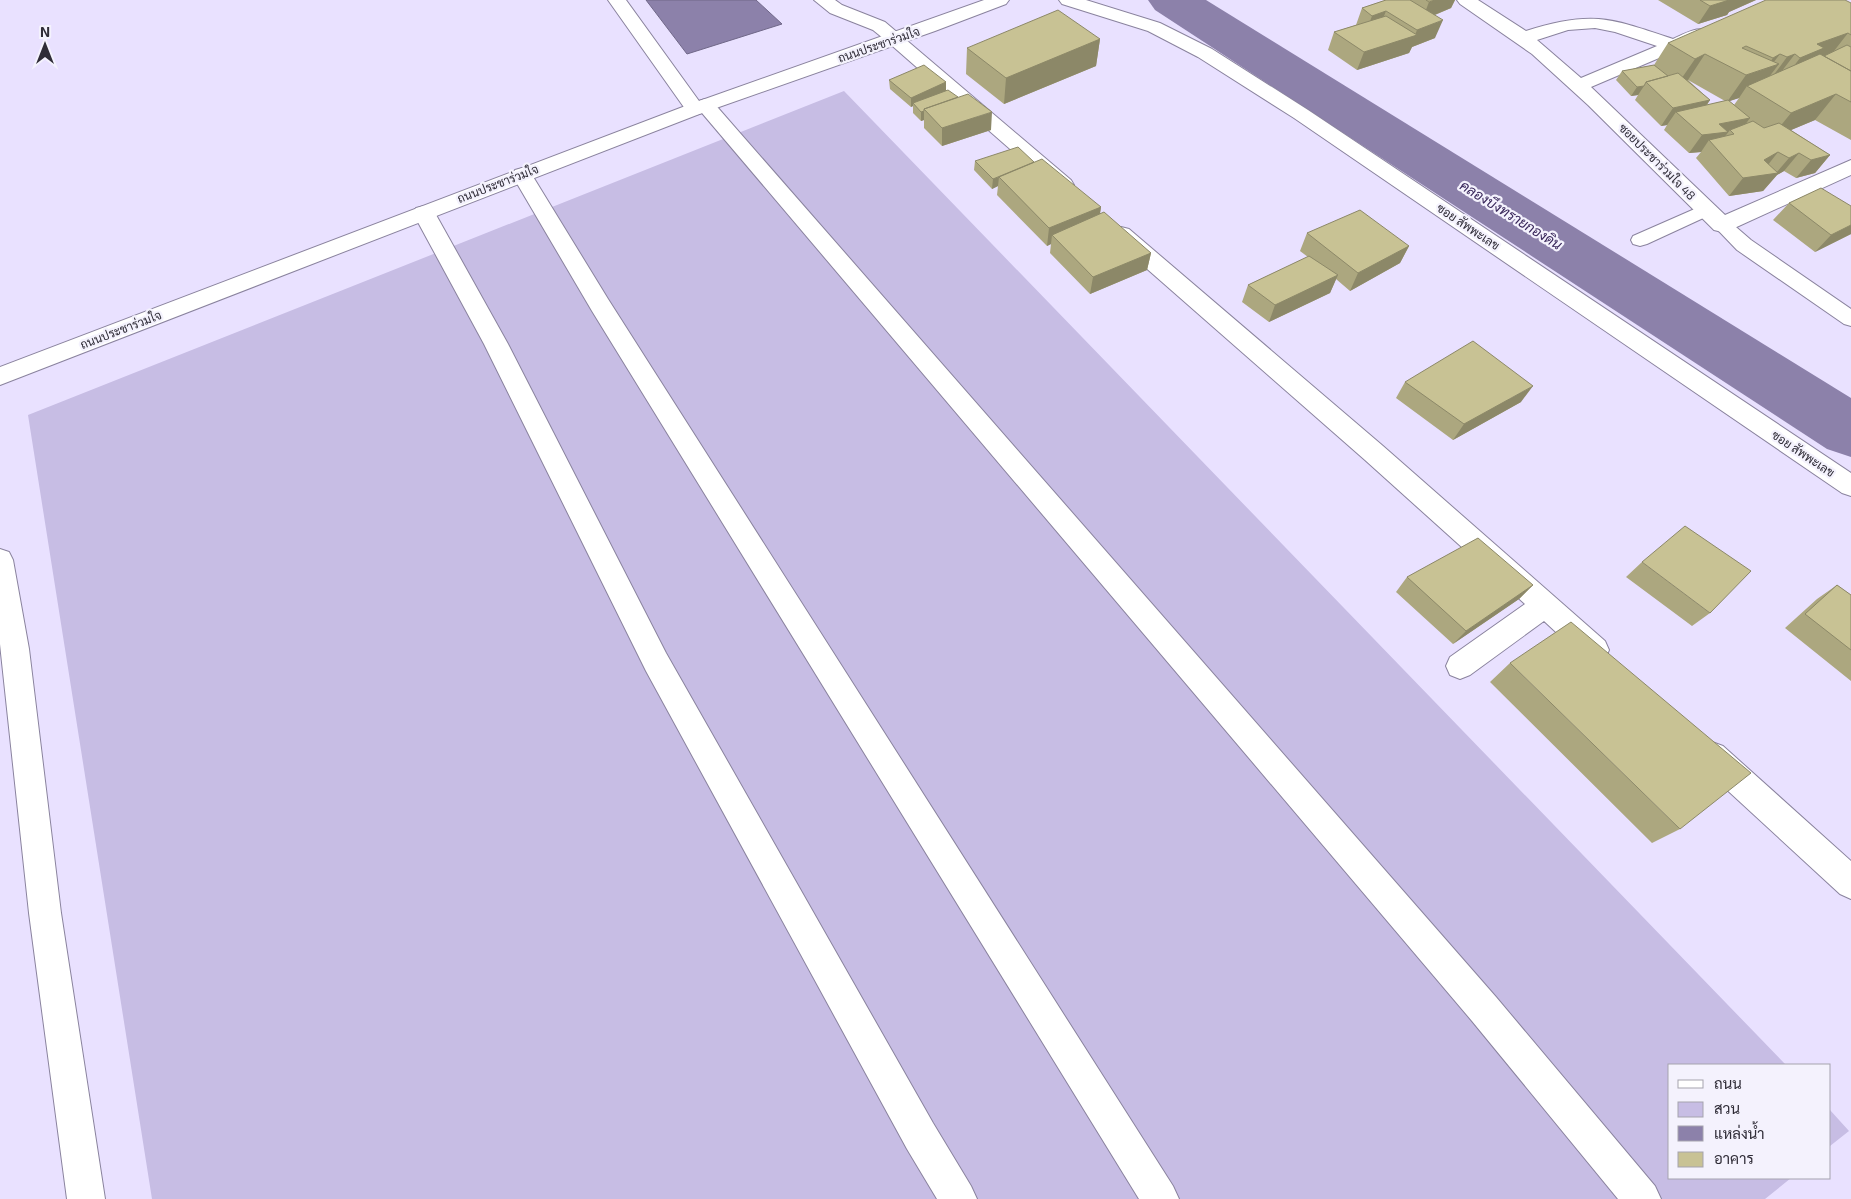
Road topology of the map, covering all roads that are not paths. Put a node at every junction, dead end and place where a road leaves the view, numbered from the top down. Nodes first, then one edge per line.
1 (617, 0) edge
2 (823, 0) edge
3 (1000, 0) edge
4 (1068, 0) edge
5 (1466, 0) edge
6 (1718, 26) edge
7 (896, 38) junction
8 (1524, 38) junction
9 (1673, 45) junction
10 (1578, 86) junction
11 (700, 107) junction
12 (1848, 172) edge
13 (522, 175) junction
14 (1082, 200) edge
15 (1706, 210) junction
16 (424, 213) junction
17 (1104, 220) edge
18 (1722, 225) junction
19 (1640, 240) dead end
20 (1851, 319) edge
21 (0, 376) edge
22 (1851, 486) edge
23 (0, 560) edge
24 (1545, 605) junction
25 (1460, 666) dead end
26 (1615, 668) edge
27 (1694, 739) edge
28 (1851, 883) edge
29 (86, 1199) edge
30 (958, 1199) edge
31 (1160, 1199) edge
32 (1642, 1199) edge

1 - 11 street
2 - 7 street
3 - 7 street, ถนนประชาร่วมใจ
4 - 22 street, ซอย สัพพะเลข
5 - 8 street, ซอยประชาร่วมใจ 48
6 - 9 street
7 - 11 street, ถนนประชาร่วมใจ
7 - 14 street
8 - 9 street
8 - 10 street, ซอยประชาร่วมใจ 48
9 - 10 street
10 - 15 street, ซอยประชาร่วมใจ 48
11 - 13 street, ถนนประชาร่วมใจ
11 - 32 street
12 - 18 street
13 - 16 street, ถนนประชาร่วมใจ
13 - 31 street
15 - 18 street, ซอยประชาร่วมใจ 48
15 - 19 lane
16 - 21 street, ถนนประชาร่วมใจ
16 - 30 street
17 - 24 street
18 - 20 lane, ซอยประชาร่วมใจ 48
23 - 29 street
24 - 25 street
24 - 26 street
27 - 28 street

